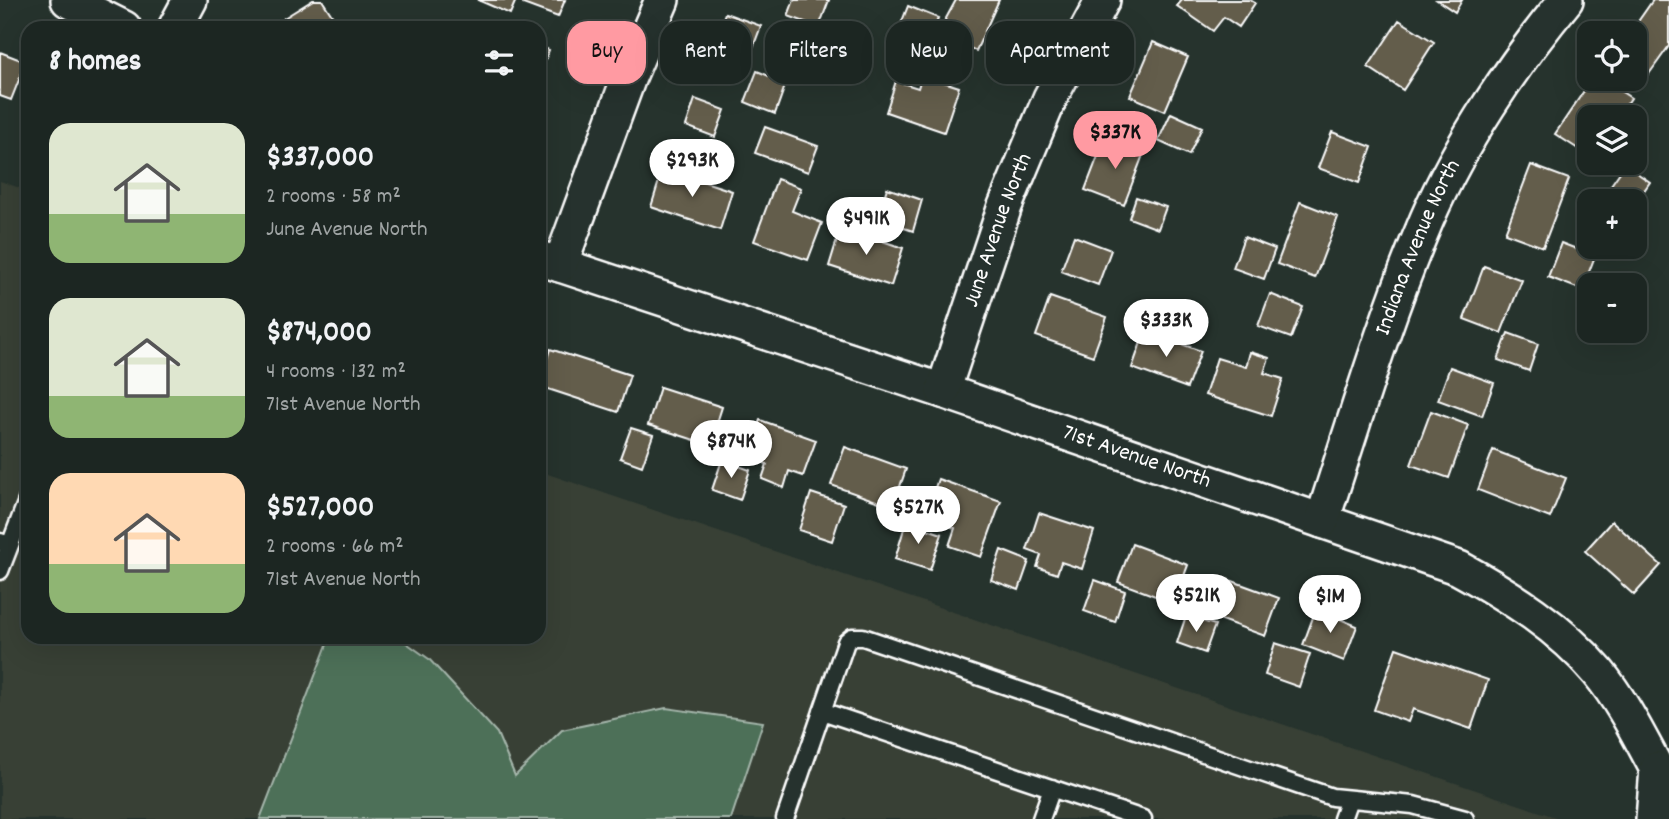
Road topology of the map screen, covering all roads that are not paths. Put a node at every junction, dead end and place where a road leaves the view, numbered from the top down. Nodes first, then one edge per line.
1 (68, 0) edge
2 (190, 0) edge
3 (662, 0) edge
4 (1103, 0) edge
5 (1566, 0) edge
6 (110, 21) edge
7 (179, 21) edge
8 (550, 261) edge
9 (943, 391) junction
10 (21, 512) edge
11 (1322, 521) junction
12 (5, 543) edge
13 (0, 571) edge
14 (822, 711) junction
15 (1663, 778) edge
16 (1052, 788) junction
17 (1349, 799) junction
18 (785, 819) edge
19 (1041, 819) edge
20 (1143, 819) edge
21 (1342, 819) edge
22 (1465, 819) edge
23 (1653, 819) edge

1 - 6 street
2 - 7 street
3 - 8 street
4 - 9 street, June Avenue North
5 - 11 street, Indiana Avenue North
8 - 9 street, 71st Avenue North
9 - 11 street, 71st Avenue North
10 - 12 lane
11 - 15 street, 71st Avenue North
12 - 13 lane
14 - 16 lane
14 - 17 lane
14 - 18 lane
15 - 23 street, 71st Avenue North
16 - 19 lane
16 - 20 lane
17 - 21 lane
17 - 22 lane

